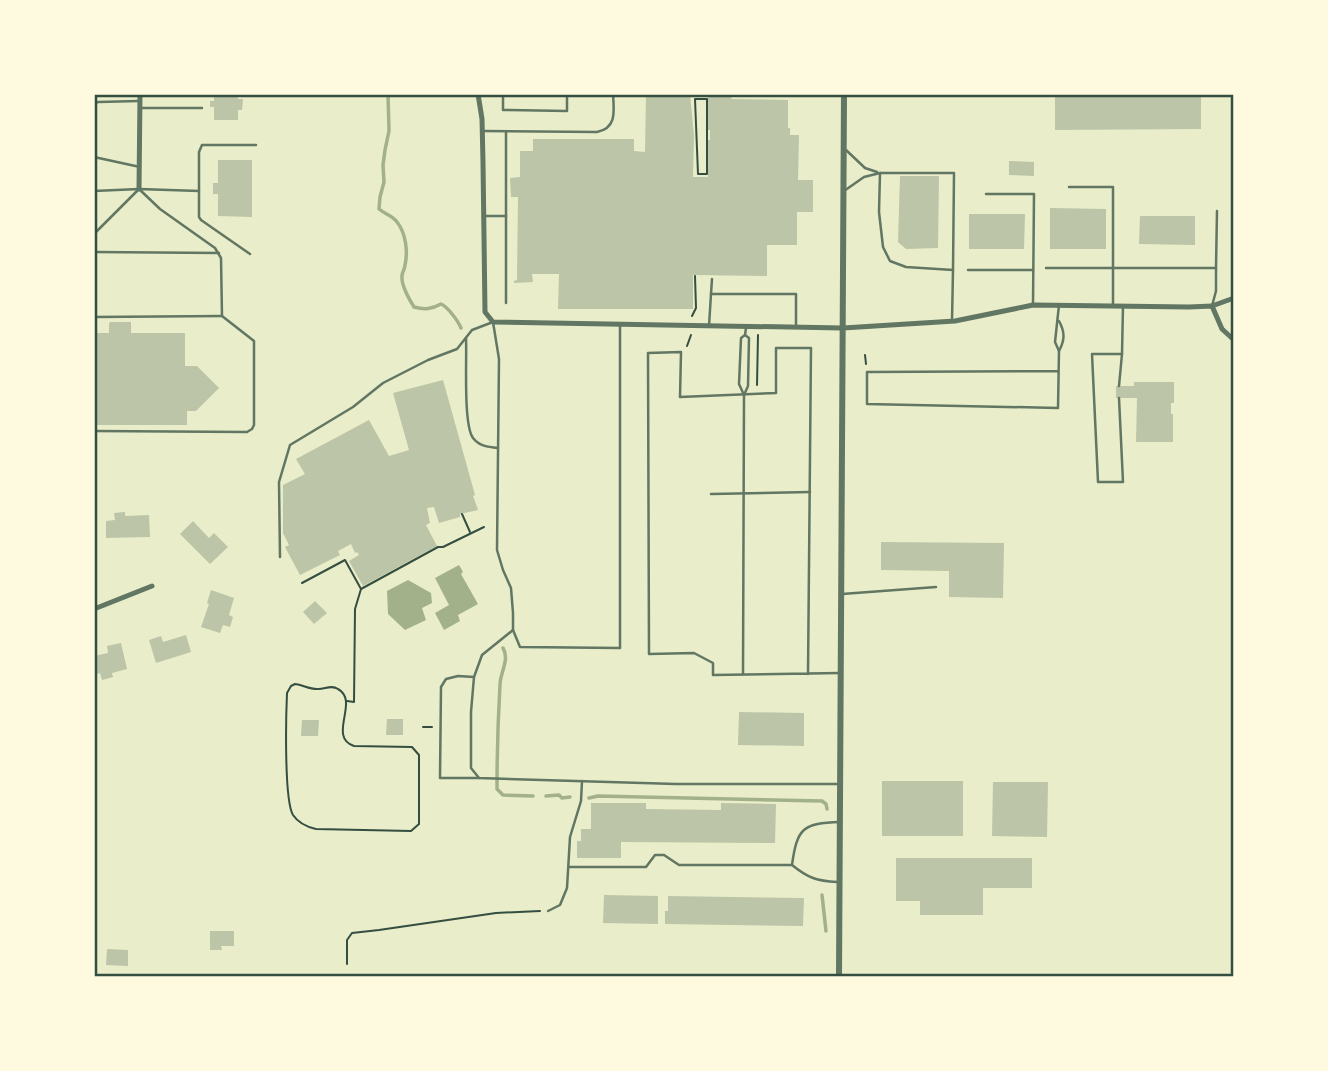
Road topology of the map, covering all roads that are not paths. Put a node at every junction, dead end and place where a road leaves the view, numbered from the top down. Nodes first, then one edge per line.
1 (104, 94) edge
2 (478, 94) edge
3 (503, 94) edge
4 (567, 94) edge
5 (613, 94) edge
6 (844, 94) edge
7 (140, 101) edge
8 (104, 102) junction
9 (94, 104) edge
10 (202, 108) dead end
11 (482, 131) junction
12 (506, 132) junction
13 (256, 145) dead end
14 (844, 149) junction
15 (94, 157) edge
16 (139, 167) junction
17 (880, 173) junction
18 (1069, 187) dead end
19 (139, 189) junction
20 (94, 191) edge
21 (199, 191) junction
22 (844, 191) junction
23 (986, 194) dead end
24 (1217, 211) dead end
25 (483, 216) junction
26 (506, 216) junction
27 (94, 234) edge
28 (94, 252) edge
29 (219, 253) junction
30 (250, 254) dead end
31 (1046, 268) dead end
32 (1113, 268) junction
33 (1216, 268) junction
34 (953, 270) junction
35 (968, 270) dead end
36 (1033, 270) junction
37 (712, 279) road end
38 (711, 293) junction
39 (1234, 298) edge
40 (506, 303) dead end
41 (1033, 305) junction
42 (1059, 305) junction
43 (1113, 306) junction
44 (1123, 306) junction
45 (1212, 306) junction
46 (222, 316) junction
47 (94, 317) edge
48 (1058, 320) junction
49 (952, 321) junction
50 (493, 322) junction
51 (620, 325) junction
52 (709, 326) junction
53 (746, 326) junction
54 (796, 327) junction
55 (844, 328) junction
56 (745, 335) junction
57 (466, 338) junction
58 (1234, 340) edge
59 (1059, 351) junction
60 (1122, 354) junction
61 (1058, 372) junction
62 (1119, 386) dead end
63 (744, 395) junction
64 (1119, 398) dead end
65 (94, 431) edge
66 (498, 448) junction
67 (810, 492) junction
68 (711, 494) dead end
69 (744, 494) junction
70 (280, 557) dead end
71 (152, 586) dead end
72 (936, 587) dead end
73 (842, 594) junction
74 (94, 609) edge
75 (513, 630) junction
76 (841, 673) junction
77 (743, 674) junction
78 (808, 674) junction
79 (474, 677) junction
80 (479, 778) junction
81 (582, 781) junction
82 (841, 784) junction
83 (840, 822) junction
84 (792, 865) junction
85 (569, 867) junction
86 (840, 882) junction
87 (548, 911) road end
88 (839, 976) edge

1 - 8 lane
2 - 11 street
3 - 4 lane
5 - 12 lane
6 - 14 street
7 - 8 lane
7 - 10 lane
7 - 16 street
8 - 9 lane
11 - 12 lane
11 - 25 street
12 - 26 lane
13 - 21 lane
14 - 17 lane
14 - 22 street
15 - 16 lane
16 - 19 street
17 - 22 lane
17 - 34 lane
17 - 34 lane
18 - 32 lane
19 - 20 lane
19 - 21 lane
19 - 27 lane
19 - 29 lane
21 - 30 lane
22 - 55 street
23 - 36 lane
24 - 33 lane
25 - 26 lane
25 - 50 street
26 - 40 lane
28 - 29 lane
29 - 46 lane
31 - 32 lane
32 - 33 lane
32 - 43 lane
33 - 45 lane
34 - 49 lane
35 - 36 lane
36 - 41 lane
37 - 38 lane
38 - 52 lane
38 - 54 lane
39 - 45 street
41 - 42 street
41 - 49 street
42 - 43 street
42 - 48 lane
43 - 44 street
44 - 45 street
44 - 60 lane
45 - 58 street
46 - 47 lane
46 - 65 lane
48 - 59 lane
48 - 59 lane
49 - 55 street
50 - 51 street
50 - 57 lane
50 - 66 lane
51 - 52 street
51 - 75 lane
52 - 53 street
53 - 54 street
53 - 56 lane
54 - 55 street
55 - 73 street
56 - 63 lane
56 - 63 lane
57 - 66 lane
57 - 70 lane
59 - 61 lane
60 - 62 lane
60 - 64 lane
61 - 61 lane
63 - 67 lane
63 - 69 lane
63 - 77 lane
66 - 75 lane
67 - 69 lane
67 - 78 lane
68 - 69 lane
69 - 77 lane
71 - 74 street
72 - 73 lane
73 - 76 street
75 - 79 lane
76 - 78 lane
76 - 82 street
77 - 78 lane
79 - 80 lane
79 - 80 lane
80 - 81 lane
81 - 82 lane
81 - 85 lane
82 - 83 street
83 - 84 lane
83 - 86 street
84 - 85 lane
84 - 86 lane
85 - 87 lane
86 - 88 street

